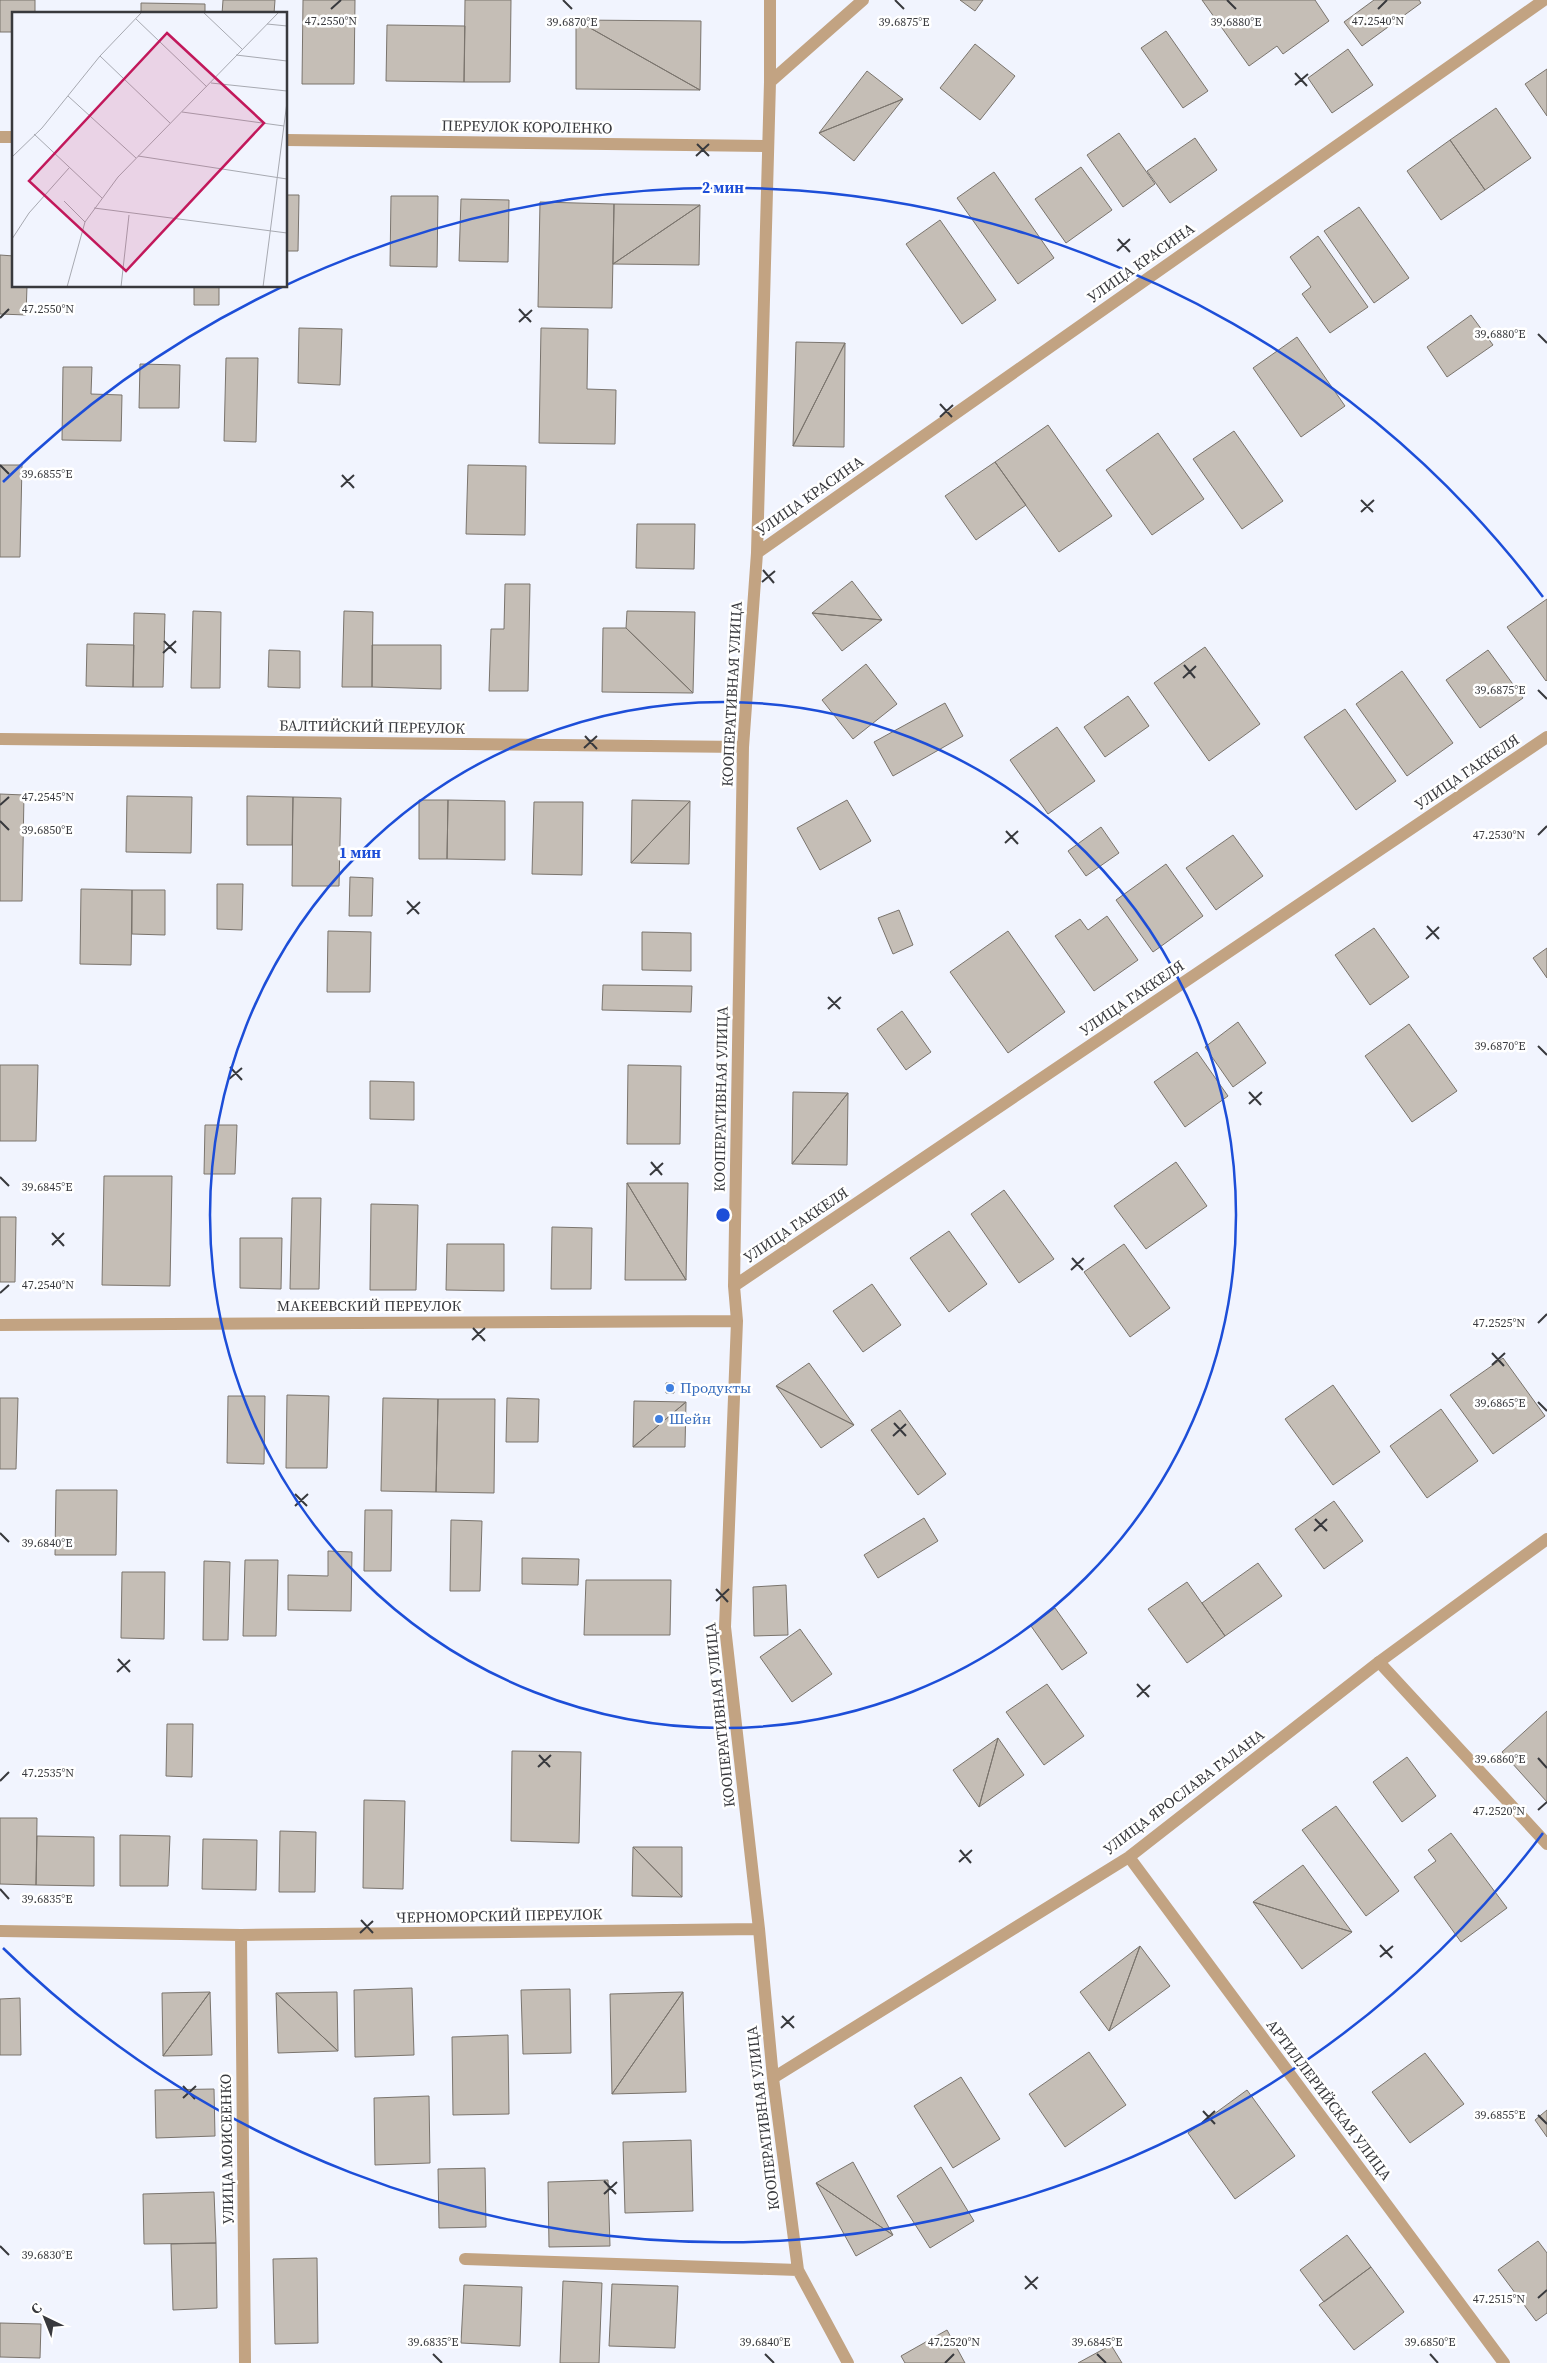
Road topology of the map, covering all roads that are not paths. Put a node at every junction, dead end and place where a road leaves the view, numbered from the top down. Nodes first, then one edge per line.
1 (770, 0) edge
2 (863, 0) edge
3 (1544, 0) edge
4 (770, 82) junction
5 (288, 140) edge
6 (767, 146) junction
7 (757, 553) junction
8 (1547, 737) edge
9 (0, 739) edge
10 (743, 747) junction
11 (734, 1286) junction
12 (737, 1321) junction
13 (0, 1325) edge
14 (1547, 1540) edge
15 (1379, 1662) junction
16 (1547, 1844) edge
17 (1129, 1857) junction
18 (759, 1929) junction
19 (0, 1931) edge
20 (242, 1935) junction
21 (772, 2078) junction
22 (465, 2259) dead end
23 (798, 2270) junction
24 (245, 2363) edge
25 (848, 2363) edge
26 (1504, 2363) edge

1 - 4 street, КООПЕРАТИВНАЯ УЛИЦА
2 - 4 street
3 - 7 street, УЛИЦА КРАСИНА
4 - 6 street, КООПЕРАТИВНАЯ УЛИЦА
5 - 6 street, ПЕРЕУЛОК КОРОЛЕНКО
6 - 7 street, КООПЕРАТИВНАЯ УЛИЦА
7 - 10 street, КООПЕРАТИВНАЯ УЛИЦА
8 - 11 street, УЛИЦА ГАККЕЛЯ
9 - 10 street, БАЛТИЙСКИЙ ПЕРЕУЛОК
10 - 11 street, КООПЕРАТИВНАЯ УЛИЦА
11 - 12 street, КООПЕРАТИВНАЯ УЛИЦА
12 - 13 street, МАКЕЕВСКИЙ ПЕРЕУЛОК
12 - 18 street, КООПЕРАТИВНАЯ УЛИЦА
14 - 15 street, УЛИЦА ЯРОСЛАВА ГАЛАНА
15 - 16 street
15 - 17 street, УЛИЦА ЯРОСЛАВА ГАЛАНА
17 - 21 street, УЛИЦА ЯРОСЛАВА ГАЛАНА
17 - 26 street, АРТИЛЛЕРИЙСКАЯ УЛИЦА
18 - 20 street, ЧЕРНОМОРСКИЙ ПЕРЕУЛОК
18 - 21 street, КООПЕРАТИВНАЯ УЛИЦА
19 - 20 street, ЧЕРНОМОРСКИЙ ПЕРЕУЛОК
20 - 24 street, УЛИЦА МОИСЕЕНКО
21 - 23 street, КООПЕРАТИВНАЯ УЛИЦА
22 - 23 street
23 - 25 street, КООПЕРАТИВНАЯ УЛИЦА

